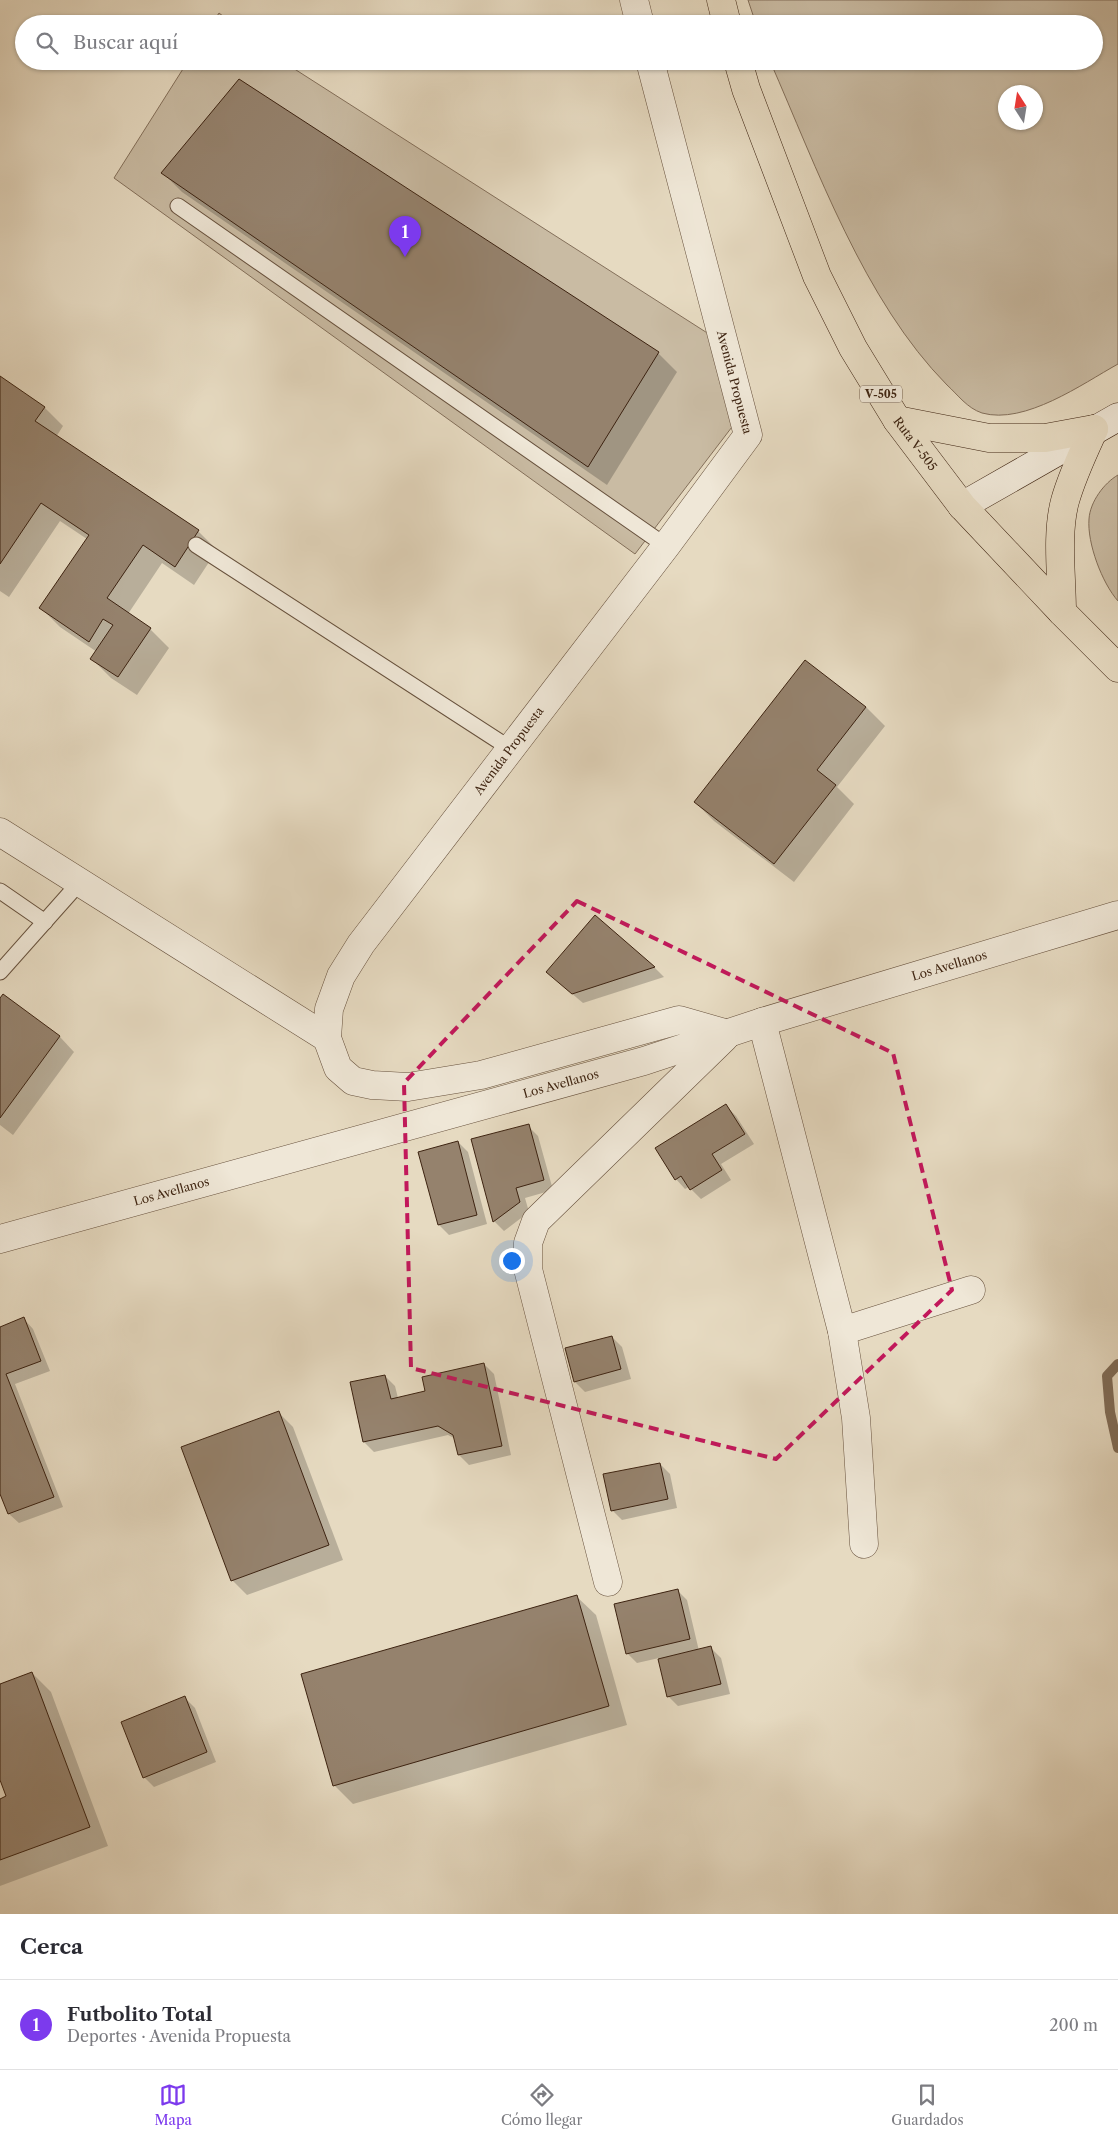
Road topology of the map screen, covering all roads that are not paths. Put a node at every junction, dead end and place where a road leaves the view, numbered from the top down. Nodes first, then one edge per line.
1 (634, 0) edge
2 (721, 0) edge
3 (638, 15) edge
4 (725, 15) edge
5 (652, 70) edge
6 (741, 70) edge
7 (178, 206) dead end
8 (1118, 416) edge
9 (897, 420) junction
10 (1094, 430) junction
11 (962, 506) junction
12 (196, 545) dead end
13 (666, 546) junction
14 (1062, 612) junction
15 (1118, 668) edge
16 (511, 748) junction
17 (0, 832) edge
18 (80, 882) junction
19 (0, 891) edge
20 (1118, 915) edge
21 (45, 922) junction
22 (0, 972) edge
23 (762, 1022) junction
24 (728, 1034) junction
25 (327, 1038) junction
26 (0, 1239) edge
27 (971, 1290) dead end
28 (842, 1331) junction
29 (864, 1544) dead end
30 (608, 1582) dead end

1 - 3 street
2 - 4 main road
5 - 13 street, Avenida Propuesta
6 - 9 main road, Ruta V-505 / V-505
7 - 13 lane
8 - 10 street
9 - 10 main road
9 - 11 main road, Ruta V-505 / V-505
10 - 11 street
10 - 14 main road
11 - 14 main road, Ruta V-505 / V-505
12 - 16 lane
13 - 16 street, Avenida Propuesta
14 - 15 main road, Ruta V-505 / V-505
16 - 25 street, Avenida Propuesta
17 - 18 street
18 - 21 lane
18 - 25 street
19 - 21 lane
20 - 23 street, Los Avellanos
21 - 22 lane
23 - 24 street, Los Avellanos
23 - 28 street
24 - 25 street, Avenida Propuesta
24 - 26 street, Los Avellanos
24 - 30 street
27 - 28 street
28 - 29 street

